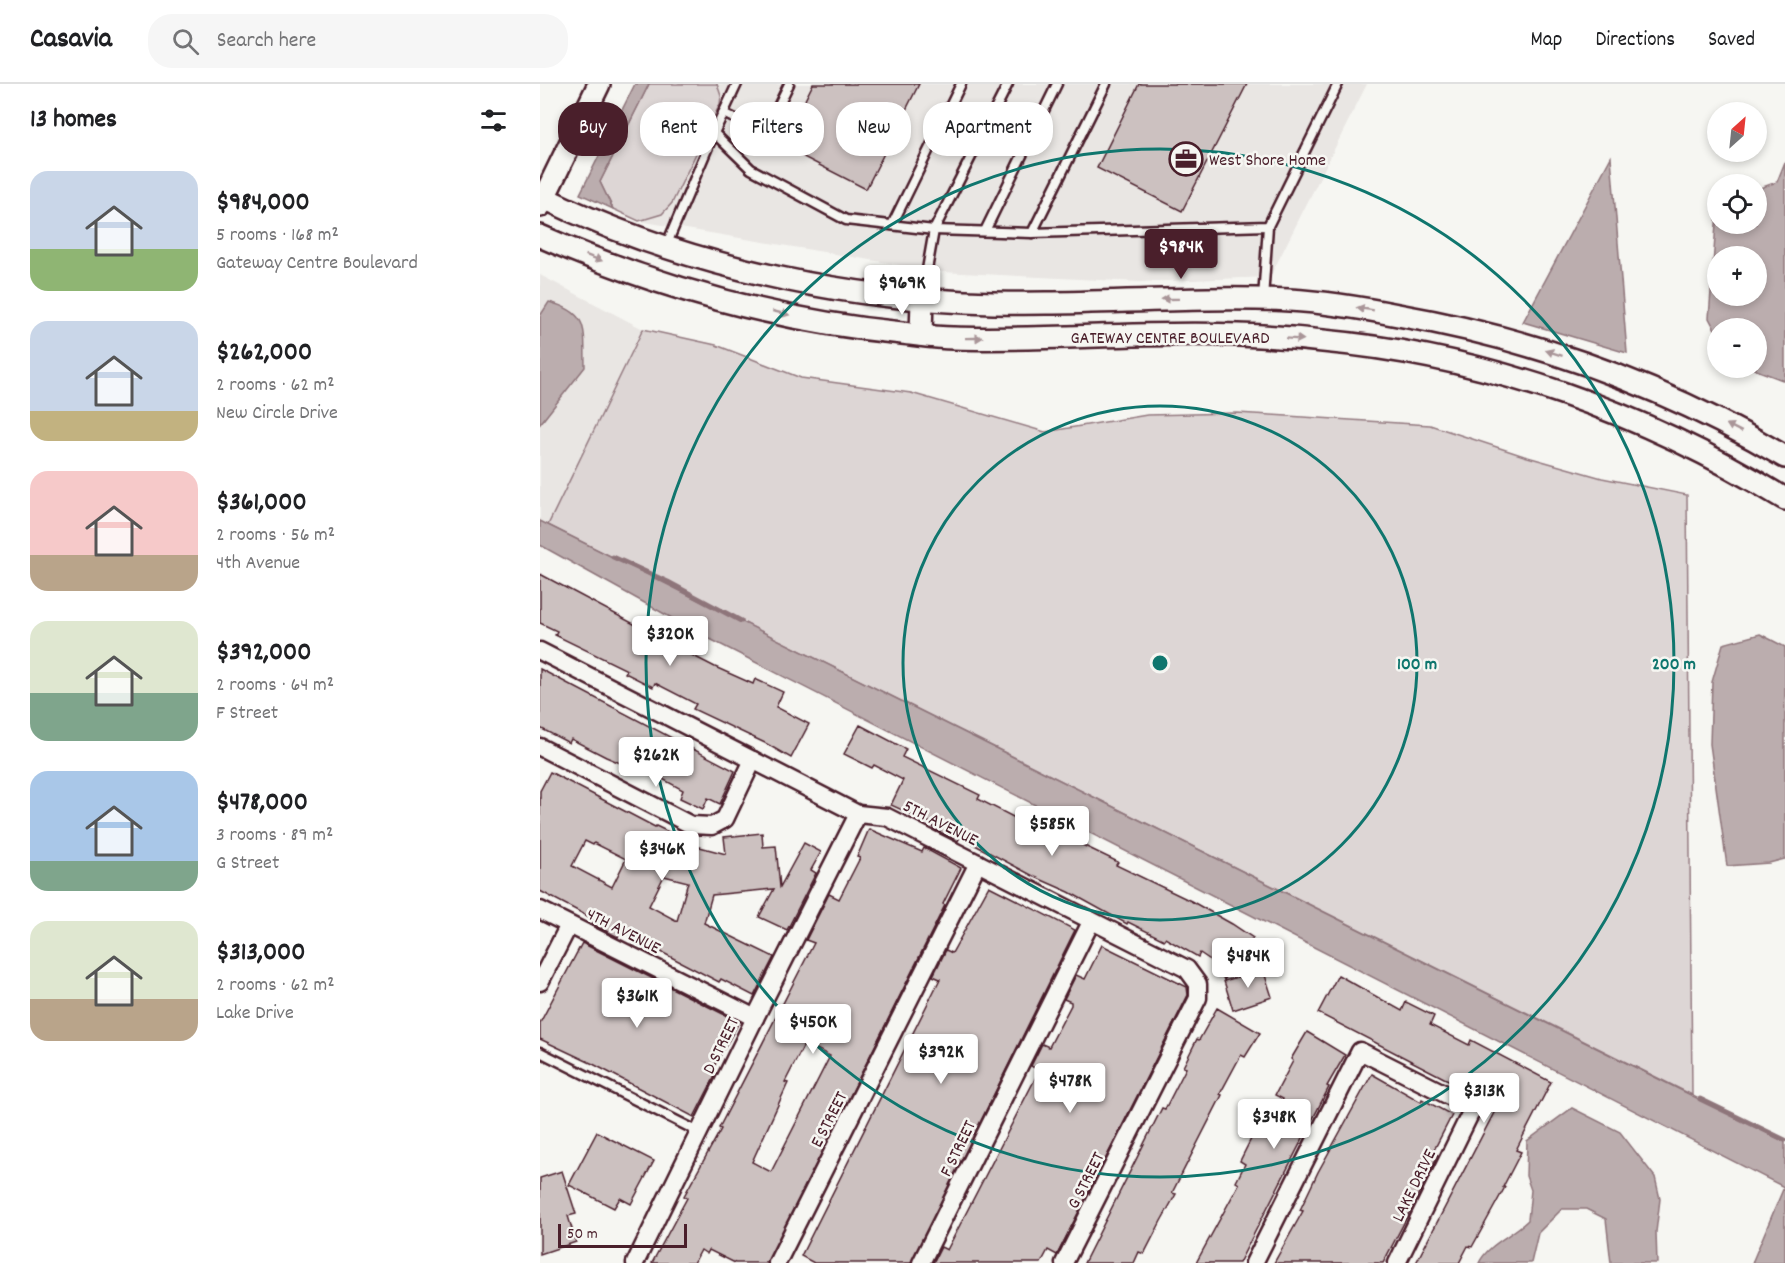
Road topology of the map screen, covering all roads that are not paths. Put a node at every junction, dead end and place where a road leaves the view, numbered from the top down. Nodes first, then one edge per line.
1 (737, 84) edge
2 (789, 84) edge
3 (961, 84) edge
4 (1008, 84) edge
5 (1057, 84) edge
6 (1106, 84) edge
7 (1338, 84) edge
8 (594, 86) edge
9 (723, 113) junction
10 (718, 124) edge
11 (718, 137) edge
12 (704, 156) edge
13 (542, 200) edge
14 (892, 225) junction
15 (1268, 226) junction
16 (934, 230) junction
17 (985, 231) junction
18 (1032, 233) junction
19 (540, 236) edge
20 (666, 246) junction
21 (922, 298) junction
22 (1263, 300) junction
23 (921, 335) junction
24 (1785, 456) edge
25 (1785, 499) edge
26 (540, 651) edge
27 (540, 747) edge
28 (753, 760) junction
29 (858, 814) junction
30 (978, 863) junction
31 (540, 910) edge
32 (1091, 922) junction
33 (569, 925) junction
34 (540, 982) edge
35 (1198, 984) joint
36 (755, 1018) junction
37 (540, 1052) edge
38 (699, 1132) junction
39 (635, 1263) edge
40 (777, 1263) edge
41 (921, 1263) edge
42 (1065, 1263) edge
43 (1254, 1263) edge
44 (1397, 1263) edge

1 - 9 lane
2 - 9 lane
3 - 14 lane
4 - 16 lane
5 - 17 lane
6 - 18 lane
7 - 15 lane
8 - 13 street
9 - 10 lane
11 - 14 lane
12 - 20 lane
13 - 20 street, GATEWAY CENTRE BOULEVARD
14 - 16 lane
15 - 18 lane
15 - 22 lane
16 - 17 lane
16 - 21 lane
17 - 18 lane
19 -> 23 street, GATEWAY CENTRE BOULEVARD
20 - 21 street, GATEWAY CENTRE BOULEVARD
22 -> 21 street, GATEWAY CENTRE BOULEVARD
21 - 23 street
24 -> 22 street, GATEWAY CENTRE BOULEVARD
23 -> 25 street, GATEWAY CENTRE BOULEVARD
26 - 28 street, 5TH AVENUE
27 - 28 street
28 - 29 street, 5TH AVENUE
29 - 30 street, 5TH AVENUE
29 - 36 street, D STREET
30 - 32 street, 5TH AVENUE
30 - 40 street, E STREET
31 - 33 street, 4TH AVENUE
32 - 35 street, 5TH AVENUE
32 - 41 street, F STREET
33 - 34 street
33 - 36 street, 4TH AVENUE
35 - 42 street, G STREET
36 - 38 street, D STREET
37 - 38 lane
38 - 39 street, D STREET
43 - 44 street, LAKE DRIVE

